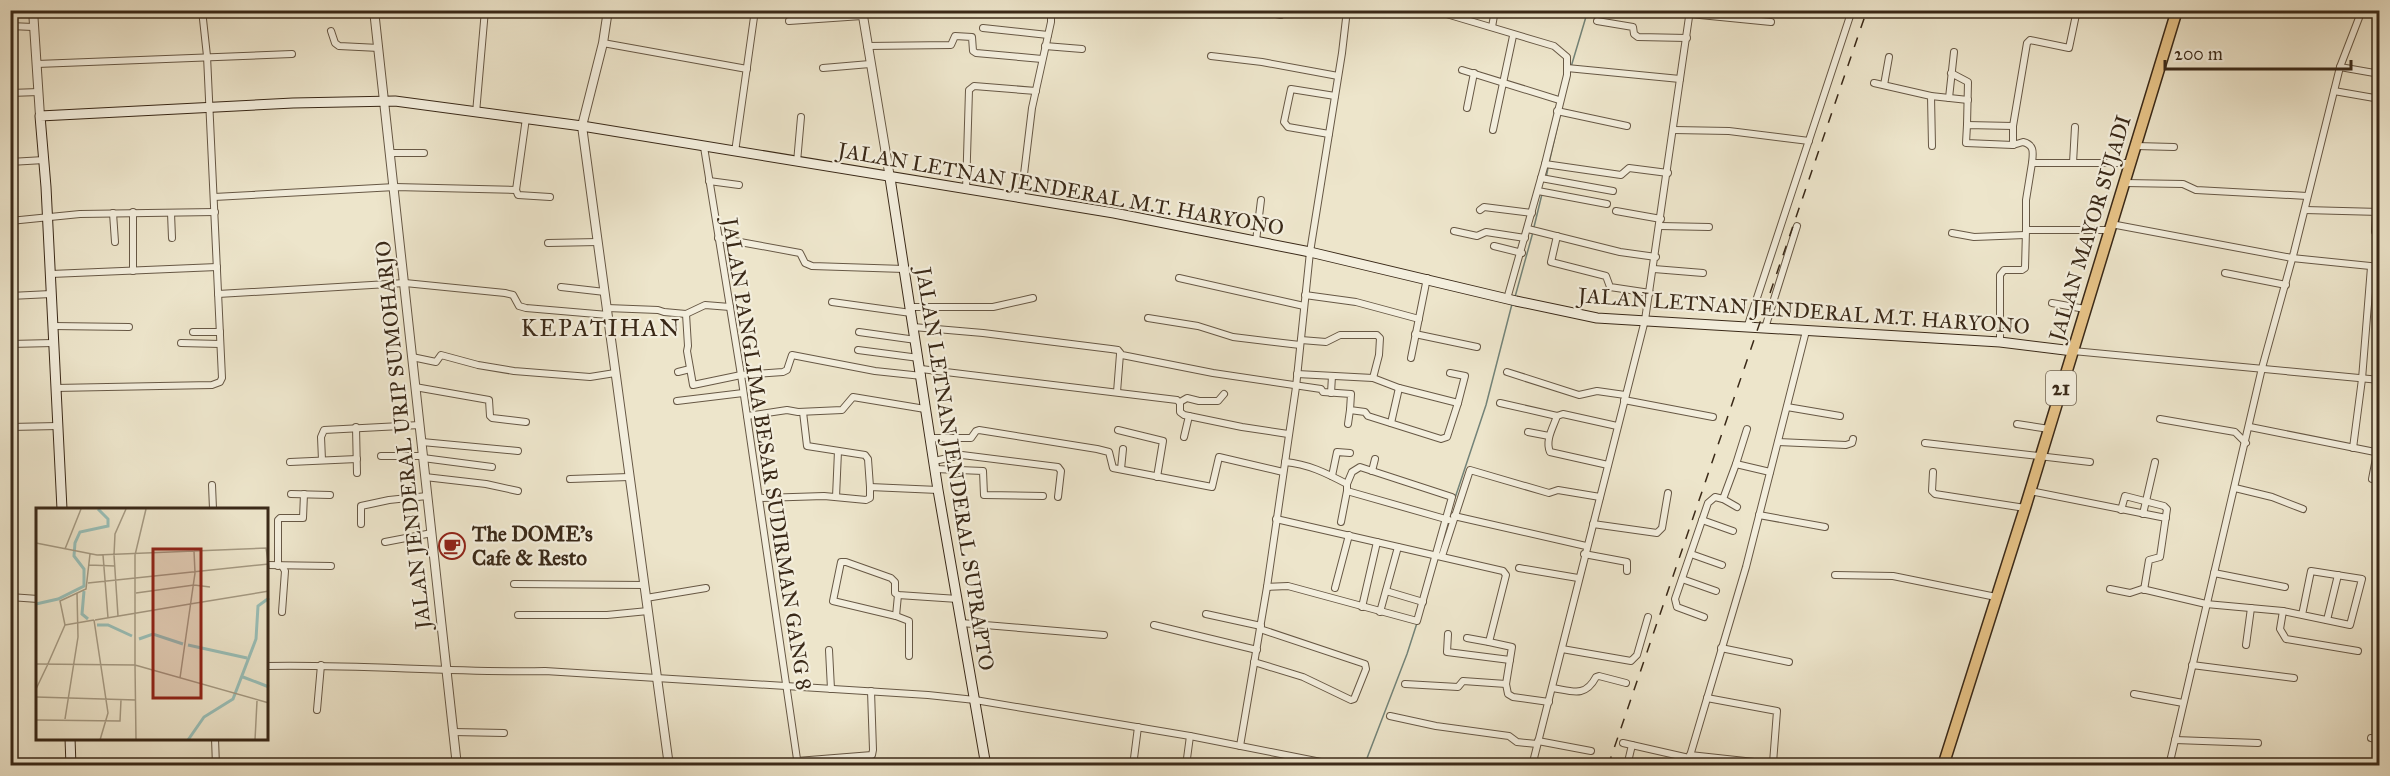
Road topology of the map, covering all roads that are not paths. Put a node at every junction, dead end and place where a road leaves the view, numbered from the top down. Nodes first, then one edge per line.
1 (33, 10) edge
2 (224, 10) edge
3 (374, 10) edge
4 (485, 10) edge
5 (608, 10) edge
6 (755, 10) edge
7 (1051, 10) edge
8 (1256, 10) edge
9 (1285, 10) edge
10 (1347, 10) edge
11 (1433, 10) edge
12 (1495, 10) edge
13 (1852, 10) edge
14 (2077, 10) edge
15 (2177, 10) edge
16 (2362, 10) edge
17 (202, 11) edge
18 (1690, 12) edge
19 (862, 13) edge
20 (789, 21) dead end
21 (1597, 21) dead end
22 (1771, 21) dead end
23 (10, 26) edge
24 (33, 27) junction
25 (1492, 27) junction
26 (983, 28) dead end
27 (331, 30) dead end
28 (1048, 34) junction
29 (1514, 36) junction
30 (1687, 38) junction
31 (603, 43) junction
32 (867, 46) junction
33 (1045, 46) junction
34 (379, 48) junction
35 (1082, 49) dead end
36 (1954, 52) dead end
37 (292, 54) dead end
38 (207, 56) junction
39 (1211, 56) dead end
40 (1889, 57) dead end
41 (1042, 59) junction
42 (37, 63) junction
43 (870, 64) junction
44 (2340, 67) junction
45 (823, 68) dead end
46 (747, 69) junction
47 (1570, 69) junction
48 (1462, 70) dead end
49 (1474, 73) junction
50 (1951, 73) junction
51 (2379, 75) edge
52 (1338, 76) junction
53 (1680, 79) junction
54 (1504, 82) junction
55 (1874, 83) dead end
56 (1884, 85) junction
57 (1036, 91) junction
58 (39, 92) junction
59 (2334, 92) junction
60 (10, 93) edge
61 (1335, 96) junction
62 (1931, 96) junction
63 (1948, 98) junction
64 (2379, 99) edge
65 (384, 100) junction
66 (1559, 100) junction
67 (1968, 100) junction
68 (208, 108) junction
69 (1467, 108) dead end
70 (1557, 111) junction
71 (476, 114) junction
72 (40, 116) junction
73 (801, 117) dead end
74 (525, 118) junction
75 (1967, 125) junction
76 (582, 126) junction
77 (1627, 126) dead end
78 (2013, 126) junction
79 (2075, 127) dead end
80 (1493, 130) dead end
81 (1674, 130) junction
82 (1329, 134) junction
83 (1809, 141) junction
84 (2013, 145) junction
85 (1932, 146) dead end
86 (2136, 146) junction
87 (704, 147) junction
88 (2174, 147) dead end
89 (735, 152) junction
90 (391, 153) junction
91 (424, 153) dead end
92 (44, 160) junction
93 (10, 162) edge
94 (796, 162) junction
95 (2032, 163) junction
96 (2073, 163) junction
97 (2131, 163) junction
98 (1549, 164) junction
99 (1668, 173) junction
100 (890, 178) junction
101 (1546, 179) junction
102 (709, 181) junction
103 (2125, 183) junction
104 (739, 185) dead end
105 (395, 187) junction
106 (516, 190) junction
107 (966, 190) junction
108 (1613, 191) dead end
109 (1542, 192) junction
110 (2307, 196) junction
111 (214, 197) junction
112 (550, 197) dead end
113 (1022, 199) junction
114 (1261, 200) dead end
115 (1606, 204) dead end
116 (1480, 210) dead end
117 (1616, 210) dead end
118 (2305, 210) junction
119 (134, 212) junction
120 (215, 212) junction
121 (2378, 212) edge
122 (113, 213) junction
123 (171, 213) junction
124 (1532, 213) junction
125 (47, 218) junction
126 (10, 221) edge
127 (1660, 222) junction
128 (1797, 226) dead end
129 (1709, 227) dead end
130 (2110, 227) junction
131 (1531, 230) junction
132 (1454, 231) dead end
133 (2026, 232) junction
134 (1952, 233) dead end
135 (1557, 236) junction
136 (2379, 236) edge
137 (172, 238) dead end
138 (718, 238) junction
139 (1526, 238) junction
140 (1256, 241) junction
141 (115, 242) dead end
142 (548, 243) dead end
143 (598, 243) junction
144 (1494, 246) dead end
145 (1310, 252) junction
146 (1522, 253) junction
147 (1656, 257) junction
148 (2292, 258) junction
149 (217, 267) junction
150 (2370, 267) junction
151 (2379, 267) edge
152 (904, 269) junction
153 (1654, 269) junction
154 (133, 271) junction
155 (1703, 273) dead end
156 (2225, 273) dead end
157 (51, 274) junction
158 (1179, 278) dead end
159 (1427, 278) junction
160 (405, 284) junction
161 (2286, 285) junction
162 (561, 286) dead end
163 (605, 292) junction
164 (1650, 293) junction
165 (51, 294) junction
166 (218, 294) junction
167 (1305, 295) junction
168 (10, 296) edge
169 (1033, 298) dead end
170 (1511, 300) junction
171 (832, 302) dead end
172 (2052, 303) dead end
173 (1304, 306) junction
174 (730, 307) junction
175 (2085, 309) junction
176 (911, 310) junction
177 (608, 311) junction
178 (686, 314) junction
179 (1148, 318) dead end
180 (1419, 319) junction
181 (1645, 320) junction
182 (53, 326) junction
183 (129, 327) dead end
184 (913, 327) junction
185 (1747, 327) junction
186 (1765, 328) junction
187 (1806, 331) junction
188 (193, 332) dead end
189 (220, 332) junction
190 (859, 332) dead end
191 (1415, 334) junction
192 (915, 340) junction
193 (2000, 342) junction
194 (53, 343) junction
195 (181, 343) dead end
196 (1301, 343) junction
197 (10, 344) edge
198 (220, 344) junction
199 (1477, 347) dead end
200 (858, 350) dead end
201 (2073, 351) junction
202 (1120, 354) junction
203 (412, 357) junction
204 (919, 358) junction
205 (1411, 358) dead end
206 (2262, 368) junction
207 (690, 369) junction
208 (678, 372) dead end
209 (921, 372) junction
210 (1507, 372) dead end
211 (615, 373) junction
212 (1449, 373) dead end
213 (1297, 374) junction
214 (741, 375) junction
215 (1332, 376) junction
216 (1373, 378) junction
217 (2362, 379) junction
218 (2379, 380) edge
219 (415, 387) junction
220 (1296, 387) junction
221 (56, 388) junction
222 (1399, 388) junction
223 (1118, 392) junction
224 (743, 393) junction
225 (1331, 393) junction
226 (1224, 394) dead end
227 (1624, 397) junction
228 (677, 401) dead end
229 (1180, 402) junction
230 (1458, 403) junction
231 (1500, 403) dead end
232 (1787, 407) junction
233 (926, 409) junction
234 (1350, 410) junction
235 (803, 411) junction
236 (747, 416) junction
237 (1189, 416) junction
238 (1557, 416) junction
239 (1840, 416) dead end
240 (1713, 417) dead end
241 (2160, 419) dead end
242 (526, 422) dead end
243 (1391, 423) junction
244 (1348, 424) dead end
245 (2017, 424) dead end
246 (420, 425) junction
247 (58, 426) junction
248 (1617, 426) junction
249 (10, 427) edge
250 (356, 427) junction
251 (2250, 427) junction
252 (1747, 429) dead end
253 (2049, 429) junction
254 (1118, 430) dead end
255 (1528, 432) dead end
256 (1288, 434) junction
257 (1549, 436) junction
258 (1184, 437) dead end
259 (930, 438) junction
260 (1853, 439) dead end
261 (422, 442) junction
262 (1778, 442) junction
263 (1925, 443) dead end
264 (2246, 443) junction
265 (2353, 448) junction
266 (1123, 449) dead end
267 (518, 451) dead end
268 (838, 451) junction
269 (1350, 453) dead end
270 (2378, 453) edge
271 (381, 456) dead end
272 (2041, 456) junction
273 (423, 457) junction
274 (357, 459) junction
275 (1376, 459) dead end
276 (322, 460) junction
277 (290, 462) dead end
278 (1285, 462) junction
279 (2090, 462) dead end
280 (2155, 462) dead end
281 (1736, 464) junction
282 (934, 465) junction
283 (1608, 465) junction
284 (492, 467) dead end
285 (1121, 469) junction
286 (1372, 471) junction
287 (1284, 472) junction
288 (1770, 472) junction
289 (1933, 472) dead end
290 (357, 473) dead end
291 (1332, 476) junction
292 (425, 477) junction
293 (629, 477) junction
294 (1158, 477) junction
295 (570, 479) dead end
296 (2372, 479) dead end
297 (212, 485) dead end
298 (870, 487) junction
299 (1347, 487) junction
300 (2235, 488) junction
301 (938, 490) junction
302 (518, 491) dead end
303 (2030, 491) junction
304 (1668, 493) dead end
305 (291, 494) dead end
306 (304, 494) junction
307 (330, 495) dead end
308 (427, 496) junction
309 (1043, 496) dead end
310 (836, 497) junction
311 (1058, 497) dead end
312 (1600, 497) junction
313 (759, 498) junction
314 (1723, 499) junction
315 (2147, 502) junction
316 (1737, 507) dead end
317 (62, 508) edge
318 (213, 508) edge
319 (2025, 508) junction
320 (2303, 509) dead end
321 (2121, 510) junction
322 (2144, 514) junction
323 (1759, 515) junction
324 (2166, 518) junction
325 (1276, 519) junction
326 (1450, 519) junction
327 (1702, 520) junction
328 (1341, 522) dead end
329 (361, 524) dead end
330 (1593, 524) junction
331 (1825, 527) dead end
332 (1733, 531) dead end
333 (432, 532) junction
334 (1349, 535) junction
335 (385, 542) dead end
336 (1377, 542) junction
337 (1586, 546) junction
338 (1398, 547) junction
339 (1584, 554) junction
340 (1691, 554) junction
341 (1438, 555) junction
342 (1722, 565) dead end
343 (268, 566) edge
344 (280, 566) junction
345 (331, 566) dead end
346 (1519, 568) dead end
347 (1628, 570) dead end
348 (2214, 573) junction
349 (1835, 575) dead end
350 (2337, 575) junction
351 (1578, 578) junction
352 (1682, 579) junction
353 (514, 584) dead end
354 (645, 585) junction
355 (1267, 587) junction
356 (2285, 587) dead end
357 (706, 588) dead end
358 (1335, 588) dead end
359 (2110, 589) dead end
360 (2144, 590) junction
361 (1386, 591) junction
362 (1716, 591) dead end
363 (897, 595) junction
364 (10, 597) edge
365 (1996, 597) junction
366 (36, 598) edge
367 (646, 598) junction
368 (958, 599) junction
369 (1423, 602) junction
370 (2206, 604) junction
371 (1362, 607) junction
372 (2252, 608) junction
373 (648, 611) junction
374 (2283, 611) junction
375 (282, 612) dead end
376 (1380, 612) junction
377 (1206, 614) dead end
378 (518, 615) dead end
379 (2302, 615) junction
380 (896, 616) junction
381 (1648, 617) dead end
382 (1704, 617) dead end
383 (2327, 620) junction
384 (961, 623) junction
385 (1154, 625) dead end
386 (1261, 627) junction
387 (1448, 634) dead end
388 (1104, 635) dead end
389 (1467, 638) dead end
390 (1489, 642) junction
391 (2246, 645) dead end
392 (1721, 648) junction
393 (1562, 649) junction
394 (829, 650) dead end
395 (1257, 650) junction
396 (2358, 651) dead end
397 (909, 656) dead end
398 (1510, 660) junction
399 (1254, 662) junction
400 (1789, 662) dead end
401 (321, 665) junction
402 (2192, 665) junction
403 (268, 666) edge
404 (447, 670) junction
405 (657, 676) junction
406 (2294, 678) dead end
407 (1626, 683) dead end
408 (1405, 684) dead end
409 (1506, 684) junction
410 (786, 685) junction
411 (1552, 688) junction
412 (831, 689) junction
413 (871, 691) junction
414 (2134, 694) dead end
415 (1707, 698) junction
416 (975, 700) junction
417 (1549, 702) junction
418 (2183, 703) junction
419 (317, 710) dead end
420 (1390, 716) dead end
421 (1138, 727) junction
422 (453, 732) junction
423 (504, 733) dead end
424 (1190, 736) junction
425 (2371, 738) dead end
426 (70, 740) edge
427 (215, 740) edge
428 (2175, 740) junction
429 (2379, 740) edge
430 (2258, 742) dead end
431 (1537, 743) junction
432 (1623, 743) dead end
433 (1632, 745) junction
434 (1240, 746) junction
435 (1591, 751) dead end
436 (1291, 756) junction
437 (1689, 759) edge
438 (797, 763) edge
439 (1773, 763) junction
440 (667, 764) edge
441 (71, 765) edge
442 (216, 765) edge
443 (457, 765) edge
444 (986, 765) edge
445 (1133, 765) edge
446 (1186, 765) edge
447 (1289, 765) edge
448 (1341, 765) edge
449 (1532, 765) edge
450 (1627, 765) edge
451 (1791, 765) edge
452 (1943, 765) edge
453 (2169, 765) edge

1 - 24 street
2 - 17 street
3 - 34 street, JALAN JENDERAL URIP SUMOHARJO
4 - 71 street
5 - 31 street
6 - 46 street
7 - 28 street
8 - 9 street
10 - 52 street
11 - 25 street
12 - 25 street
13 - 83 street
14 - 78 street
15 - 86 highway, JALAN MAYOR SUJADI / 21
16 - 44 street
17 - 38 street
18 - 22 street
18 - 30 street
19 - 20 street
19 - 32 street
21 - 30 street
23 - 24 street
24 - 42 street
25 - 29 street
26 - 28 street
27 - 34 street
28 - 33 street
29 - 47 street
29 - 54 street
30 - 53 street
31 - 46 street
31 - 76 street
32 - 41 street
32 - 43 street
33 - 35 street
33 - 41 street
34 - 65 street, JALAN JENDERAL URIP SUMOHARJO
36 - 50 street
37 - 38 street
38 - 42 street
38 - 68 street
39 - 52 street
40 - 56 street
41 - 57 street
42 - 58 street
43 - 45 street
43 - 100 street
44 - 51 street
44 - 59 street
46 - 89 street
47 - 53 street
47 - 66 street
48 - 49 street
49 - 54 street
49 - 69 street
50 - 63 street
50 - 67 street
52 - 61 street
53 - 81 street
54 - 66 street
54 - 80 street
55 - 56 street
56 - 62 street
57 - 107 street
57 - 113 street
58 - 60 street
58 - 72 street
59 - 64 street
59 - 110 street
61 - 82 street
61 - 82 street
62 - 63 street
62 - 85 street
63 - 67 street
65 - 68 main road, JALAN LETNAN JENDERAL M.T. HARYONO
65 - 71 main road, JALAN LETNAN JENDERAL M.T. HARYONO
65 - 90 street, JALAN JENDERAL URIP SUMOHARJO
66 - 70 street
67 - 75 street
68 - 72 main road, JALAN LETNAN JENDERAL M.T. HARYONO
68 - 111 street
70 - 77 street
70 - 98 street
71 - 74 main road, JALAN LETNAN JENDERAL M.T. HARYONO
72 - 92 main road
73 - 94 street
74 - 76 main road, JALAN LETNAN JENDERAL M.T. HARYONO
74 - 106 street
75 - 78 street
75 - 84 street
76 - 87 main road, JALAN LETNAN JENDERAL M.T. HARYONO
76 - 143 street
78 - 84 street
79 - 96 street
81 - 83 street
81 - 99 street
82 - 145 street
83 - 185 street
84 - 95 street
86 - 88 street
86 - 97 highway, JALAN MAYOR SUJADI / 21
87 - 89 main road, JALAN LETNAN JENDERAL M.T. HARYONO
87 - 102 street, JALAN PANGLIMA BESAR SUDIRMAN GANG 8
89 - 94 main road, JALAN LETNAN JENDERAL M.T. HARYONO
90 - 91 street
90 - 105 street, JALAN JENDERAL URIP SUMOHARJO
92 - 93 street
92 - 125 main road
94 - 100 main road, JALAN LETNAN JENDERAL M.T. HARYONO
95 - 96 street
95 - 133 street
96 - 97 street
97 - 103 highway, JALAN MAYOR SUJADI / 21
98 - 99 street
98 - 101 street
99 - 127 street
100 - 107 main road, JALAN LETNAN JENDERAL M.T. HARYONO
100 - 152 main road, JALAN LETNAN JENDERAL SUPRAPTO
101 - 108 street
101 - 109 street
102 - 104 street
102 - 138 street, JALAN PANGLIMA BESAR SUDIRMAN GANG 8
103 - 110 street
103 - 130 highway, JALAN MAYOR SUJADI / 21
105 - 106 street
105 - 111 street
105 - 160 street, JALAN JENDERAL URIP SUMOHARJO
106 - 112 street
107 - 113 main road, JALAN LETNAN JENDERAL M.T. HARYONO
109 - 115 street
109 - 124 street
110 - 118 street
111 - 120 street
113 - 140 main road, JALAN LETNAN JENDERAL M.T. HARYONO
114 - 140 street
116 - 124 street
117 - 127 street
118 - 121 street
118 - 148 street
119 - 122 street
119 - 123 street
119 - 154 street
120 - 123 street
120 - 149 street
121 - 136 street
122 - 125 street
122 - 141 street
123 - 137 street
124 - 131 street
125 - 126 street
125 - 157 main road
127 - 129 street
127 - 147 street
128 - 186 street
130 - 133 street
130 - 148 street
130 - 175 highway, JALAN MAYOR SUJADI / 21
131 - 135 street
131 - 139 street
132 - 139 street
133 - 134 street
133 - 193 street
135 - 147 street
135 - 164 street
138 - 152 street
138 - 174 street, JALAN PANGLIMA BESAR SUDIRMAN GANG 8
139 - 146 street
140 - 145 main road, JALAN LETNAN JENDERAL M.T. HARYONO
142 - 143 street
143 - 163 street
144 - 146 street
145 - 159 main road, JALAN LETNAN JENDERAL M.T. HARYONO
145 - 167 street
146 - 170 street
147 - 153 street
148 - 150 street
148 - 161 street
149 - 154 street
149 - 166 street
150 - 151 street
150 - 217 street
152 - 176 main road, JALAN LETNAN JENDERAL SUPRAPTO
153 - 155 street
153 - 164 street
154 - 157 street
156 - 161 street
157 - 165 main road
158 - 173 street
159 - 170 main road, JALAN LETNAN JENDERAL M.T. HARYONO
159 - 180 street
160 - 166 street
160 - 177 street
160 - 203 street, JALAN JENDERAL URIP SUMOHARJO
161 - 206 street
162 - 163 street
163 - 177 street
164 - 181 street
165 - 168 street
165 - 182 main road
166 - 189 street
167 - 173 street
167 - 180 street
169 - 176 street
170 - 181 main road, JALAN LETNAN JENDERAL M.T. HARYONO
171 - 176 street
172 - 175 street
173 - 196 street
174 - 178 street
174 - 214 street, JALAN PANGLIMA BESAR SUDIRMAN GANG 8
175 - 201 highway, JALAN MAYOR SUJADI / 21
176 - 184 main road, JALAN LETNAN JENDERAL SUPRAPTO
177 - 178 street
177 - 211 street
178 - 207 street
179 - 196 street
180 - 191 street
181 - 185 main road, JALAN LETNAN JENDERAL M.T. HARYONO
181 - 227 street
182 - 183 street
182 - 194 main road
184 - 192 main road, JALAN LETNAN JENDERAL SUPRAPTO
184 - 202 street
185 - 186 main road, JALAN LETNAN JENDERAL M.T. HARYONO
186 - 187 main road, JALAN LETNAN JENDERAL M.T. HARYONO
187 - 193 main road, JALAN LETNAN JENDERAL M.T. HARYONO
187 - 232 street
188 - 189 street
189 - 198 street
190 - 192 street
191 - 199 street
191 - 205 street
192 - 204 main road, JALAN LETNAN JENDERAL SUPRAPTO
193 - 201 main road, JALAN LETNAN JENDERAL M.T. HARYONO
194 - 197 street
194 - 221 main road
195 - 198 street
196 - 213 street
196 - 216 street
198 - 221 street
200 - 204 street
201 - 206 street
201 - 253 highway, JALAN MAYOR SUJADI / 21
202 - 220 street
202 - 223 street
203 - 211 street
203 - 219 street, JALAN JENDERAL URIP SUMOHARJO
204 - 209 main road, JALAN LETNAN JENDERAL SUPRAPTO
206 - 217 street
206 - 251 street
207 - 208 street
207 - 214 street
209 - 214 street
209 - 223 street
209 - 233 main road, JALAN LETNAN JENDERAL SUPRAPTO
210 - 227 street
211 - 293 street
212 - 230 street
213 - 215 street
213 - 220 street
214 - 224 street, JALAN PANGLIMA BESAR SUDIRMAN GANG 8
215 - 216 street
215 - 225 street
216 - 222 street
217 - 218 street
217 - 265 street
219 - 242 street
219 - 246 street, JALAN JENDERAL URIP SUMOHARJO
220 - 225 street
220 - 256 street
221 - 247 main road
222 - 230 street
222 - 243 street
223 - 229 street
224 - 228 street
224 - 236 street, JALAN PANGLIMA BESAR SUDIRMAN GANG 8
225 - 234 street
226 - 229 street
227 - 240 street
227 - 248 street
229 - 237 street
230 - 243 street
231 - 238 street
232 - 239 street
232 - 262 street
233 - 235 street
233 - 259 main road, JALAN LETNAN JENDERAL SUPRAPTO
234 - 243 street
234 - 244 street
235 - 236 street
235 - 268 street
236 - 313 street, JALAN PANGLIMA BESAR SUDIRMAN GANG 8
237 - 256 street
237 - 258 street
238 - 248 street
238 - 257 street
241 - 264 street
245 - 253 street
246 - 250 street
246 - 261 street, JALAN JENDERAL URIP SUMOHARJO
247 - 249 street
247 - 317 main road
248 - 283 street
250 - 274 street
250 - 276 street
251 - 264 street
251 - 265 street
252 - 281 street
253 - 272 highway, JALAN MAYOR SUJADI / 21
254 - 294 street
255 - 257 street
256 - 278 street
257 - 283 street
259 - 282 main road, JALAN LETNAN JENDERAL SUPRAPTO
259 - 285 street
260 - 262 street
261 - 267 street
261 - 273 street, JALAN JENDERAL URIP SUMOHARJO
262 - 288 street
263 - 272 street
264 - 300 street
265 - 270 street
266 - 285 street
268 - 298 street
268 - 310 street
269 - 291 street
270 - 296 street
271 - 273 street
272 - 279 street
272 - 303 highway, JALAN MAYOR SUJADI / 21
273 - 284 street
273 - 292 street, JALAN JENDERAL URIP SUMOHARJO
274 - 276 street
274 - 290 street
275 - 286 street
276 - 277 street
278 - 287 street
278 - 291 street
280 - 315 street
281 - 288 street
281 - 314 street
282 - 301 main road, JALAN LETNAN JENDERAL SUPRAPTO
282 - 309 street
282 - 311 street
283 - 312 street
285 - 294 street
286 - 299 street
286 - 326 street
287 - 294 street
287 - 325 street
288 - 323 street
289 - 319 street
291 - 299 street
292 - 302 street
292 - 308 street, JALAN JENDERAL URIP SUMOHARJO
293 - 295 street
293 - 354 street
297 - 318 street
298 - 301 street
298 - 310 street
299 - 326 street
299 - 328 street
300 - 320 street
300 - 348 street
301 - 368 main road, JALAN LETNAN JENDERAL SUPRAPTO
303 - 319 highway, JALAN MAYOR SUJADI / 21
303 - 321 street
304 - 330 street
305 - 306 street
306 - 307 street
306 - 344 street
308 - 329 street
308 - 333 street, JALAN JENDERAL URIP SUMOHARJO
310 - 313 street
312 - 326 street
312 - 330 street
313 - 410 street, JALAN PANGLIMA BESAR SUDIRMAN GANG 8
314 - 316 street
314 - 327 street
315 - 321 street
315 - 322 street
315 - 324 street
319 - 365 highway, JALAN MAYOR SUJADI / 21
321 - 322 street
322 - 324 street
323 - 331 street
323 - 392 street
324 - 360 street
325 - 334 street
325 - 355 street
326 - 337 street
326 - 341 street
327 - 332 street
327 - 340 street
330 - 337 street
333 - 335 street
333 - 404 street, JALAN JENDERAL URIP SUMOHARJO
334 - 336 street
334 - 358 street
336 - 338 street
336 - 371 street
337 - 339 street
338 - 341 street
338 - 361 street
339 - 347 street
339 - 351 street
340 - 342 street
340 - 352 street
341 - 369 street
341 - 390 street
343 - 344 street
344 - 345 street
344 - 375 street
346 - 351 street
348 - 356 street
348 - 370 street
349 - 365 street
350 - 379 street
350 - 383 street
350 - 383 street
351 - 393 street
352 - 362 street
352 - 382 street
353 - 354 street
354 - 367 street
355 - 371 street
355 - 386 street
357 - 367 street
359 - 360 street
360 - 370 street
361 - 369 street
361 - 376 street
363 - 368 street
363 - 380 street
363 - 380 street
364 - 366 street
365 - 452 highway, JALAN MAYOR SUJADI / 21
367 - 373 street
368 - 384 main road, JALAN LETNAN JENDERAL SUPRAPTO
369 - 376 street
370 - 372 street
370 - 402 street
371 - 376 street
372 - 374 street
372 - 391 street
373 - 378 street
373 - 405 street
374 - 379 street
374 - 396 street
377 - 386 street
379 - 383 street
380 - 397 street
381 - 393 street
384 - 388 street
384 - 416 main road, JALAN LETNAN JENDERAL SUPRAPTO
385 - 395 street
386 - 395 street
386 - 399 street
387 - 398 street
389 - 390 street
390 - 398 street
392 - 400 street
392 - 415 street
393 - 411 street
394 - 412 street
395 - 399 street
398 - 409 street
399 - 434 street
401 - 403 street
401 - 404 street
401 - 419 street
402 - 406 street
402 - 418 street
404 - 405 street
404 - 422 street, JALAN JENDERAL URIP SUMOHARJO
405 - 410 street
405 - 440 street
407 - 411 street
408 - 409 street
409 - 417 street
410 - 412 street
410 - 438 street, JALAN PANGLIMA BESAR SUDIRMAN GANG 8
411 - 417 street
412 - 413 street
413 - 416 street
413 - 438 street
414 - 418 street
415 - 437 street
415 - 439 street
416 - 421 street
416 - 444 main road, JALAN LETNAN JENDERAL SUPRAPTO
417 - 431 street
418 - 428 street
420 - 431 street
421 - 424 street
421 - 445 street
422 - 423 street
422 - 443 street, JALAN JENDERAL URIP SUMOHARJO
424 - 434 street
424 - 446 street
425 - 429 street
426 - 441 main road
427 - 442 street
428 - 430 street
428 - 453 street
431 - 435 street
431 - 449 street
432 - 433 street
433 - 437 street
433 - 450 street
434 - 436 street
436 - 447 street
436 - 448 street
437 - 439 street
439 - 451 street

